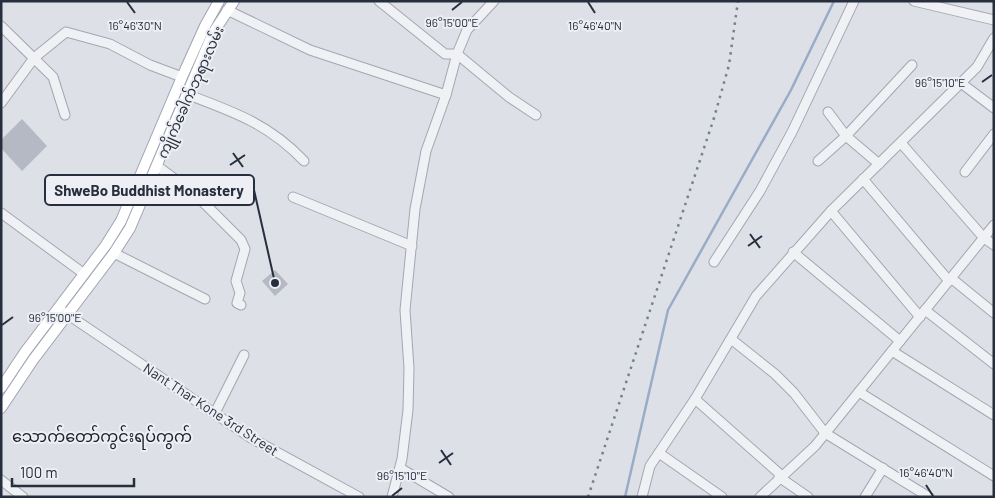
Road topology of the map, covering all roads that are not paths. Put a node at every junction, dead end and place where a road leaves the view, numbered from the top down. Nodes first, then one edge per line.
1 (219, 1) edge
2 (379, 1) edge
3 (494, 1) edge
4 (854, 1) edge
5 (914, 1) edge
6 (230, 5) edge
7 (994, 20) edge
8 (1, 26) edge
9 (994, 38) edge
10 (457, 54) junction
11 (34, 58) junction
12 (912, 65) dead end
13 (182, 77) junction
14 (961, 84) junction
15 (186, 94) junction
16 (446, 95) junction
17 (1, 103) edge
18 (994, 108) edge
19 (828, 112) dead end
20 (64, 114) dead end
21 (536, 115) dead end
22 (994, 134) edge
23 (846, 136) junction
24 (901, 142) junction
25 (304, 161) dead end
26 (818, 161) dead end
27 (879, 164) junction
28 (157, 166) junction
29 (965, 172) dead end
30 (863, 179) junction
31 (293, 197) dead end
32 (831, 211) junction
33 (1, 213) edge
34 (994, 225) edge
35 (984, 238) junction
36 (412, 246) junction
37 (994, 246) edge
38 (114, 252) junction
39 (793, 252) junction
40 (714, 262) dead end
41 (83, 273) junction
42 (950, 279) junction
43 (205, 299) dead end
44 (241, 305) dead end
45 (58, 308) junction
46 (994, 313) edge
47 (67, 314) junction
48 (922, 314) junction
49 (731, 339) junction
50 (900, 341) junction
51 (892, 351) junction
52 (244, 355) dead end
53 (994, 364) edge
54 (1, 388) edge
55 (859, 392) junction
56 (695, 400) junction
57 (1, 408) edge
58 (214, 413) junction
59 (994, 415) edge
60 (826, 433) junction
61 (659, 453) junction
62 (400, 468) junction
63 (883, 468) junction
64 (780, 476) junction
65 (994, 476) edge
66 (1, 480) edge
67 (24, 497) edge
68 (359, 497) edge
69 (392, 497) edge
70 (449, 497) edge
71 (642, 497) edge
72 (722, 497) edge
73 (760, 497) edge
74 (808, 497) edge
75 (865, 497) edge
76 (930, 497) edge

1 - 13 main road, ကျိုက်ခေါက်ဘုရားလမ်း
2 - 10 street
3 - 10 street
4 - 40 street
5 - 7 street
6 - 15 main road, ကျိုက်ခေါက်ဘုရားလမ်း
6 - 16 street
8 - 11 street
9 - 14 street
10 - 16 street
10 - 21 street
11 - 13 street
11 - 17 street
11 - 20 street
12 - 23 street
13 - 41 main road, ကျိုက်ခေါက်ဘုရားလမ်း
14 - 18 street
14 - 24 street
15 - 25 street
15 - 28 main road, ကျိုက်ခေါက်ဘုရားလမ်း
16 - 36 street
19 - 23 street
22 - 29 street
23 - 26 street
23 - 27 street
24 - 27 street
24 - 35 street
27 - 30 street
28 - 38 main road, ကျိုက်ခေါက်ဘုရားလမ်း
28 - 44 street
30 - 32 street
30 - 42 street
31 - 36 street
32 - 39 street
32 - 48 street
33 - 41 street
34 - 35 street
35 - 37 street
35 - 42 street
36 - 62 street
38 - 43 street
38 - 47 main road, ကျိုက်ခေါက်ဘုရားလမ်း
39 - 49 street
39 - 50 street
41 - 45 main road, ကျိုက်ခေါက်ဘုရားလမ်း
42 - 46 street
42 - 48 street
45 - 47 street, Nant Thar Kone 3rd Street
45 - 54 main road, ကျိုက်ခေါက်ဘုရားလမ်း
47 - 57 main road, ကျိုက်ခေါက်ဘုရားလမ်း
47 - 58 street, Nant Thar Kone 3rd Street
48 - 50 street
48 - 53 street
49 - 56 street
49 - 60 street
50 - 51 street
51 - 55 street
51 - 59 street
52 - 58 street
55 - 60 street
55 - 65 street
56 - 61 street
56 - 64 street
58 - 68 street, Nant Thar Kone 3rd Street
60 - 63 street
60 - 64 street
61 - 71 street
61 - 72 street
62 - 69 street
62 - 70 street
63 - 75 street
63 - 76 street
64 - 73 street
64 - 74 street
66 - 67 street

